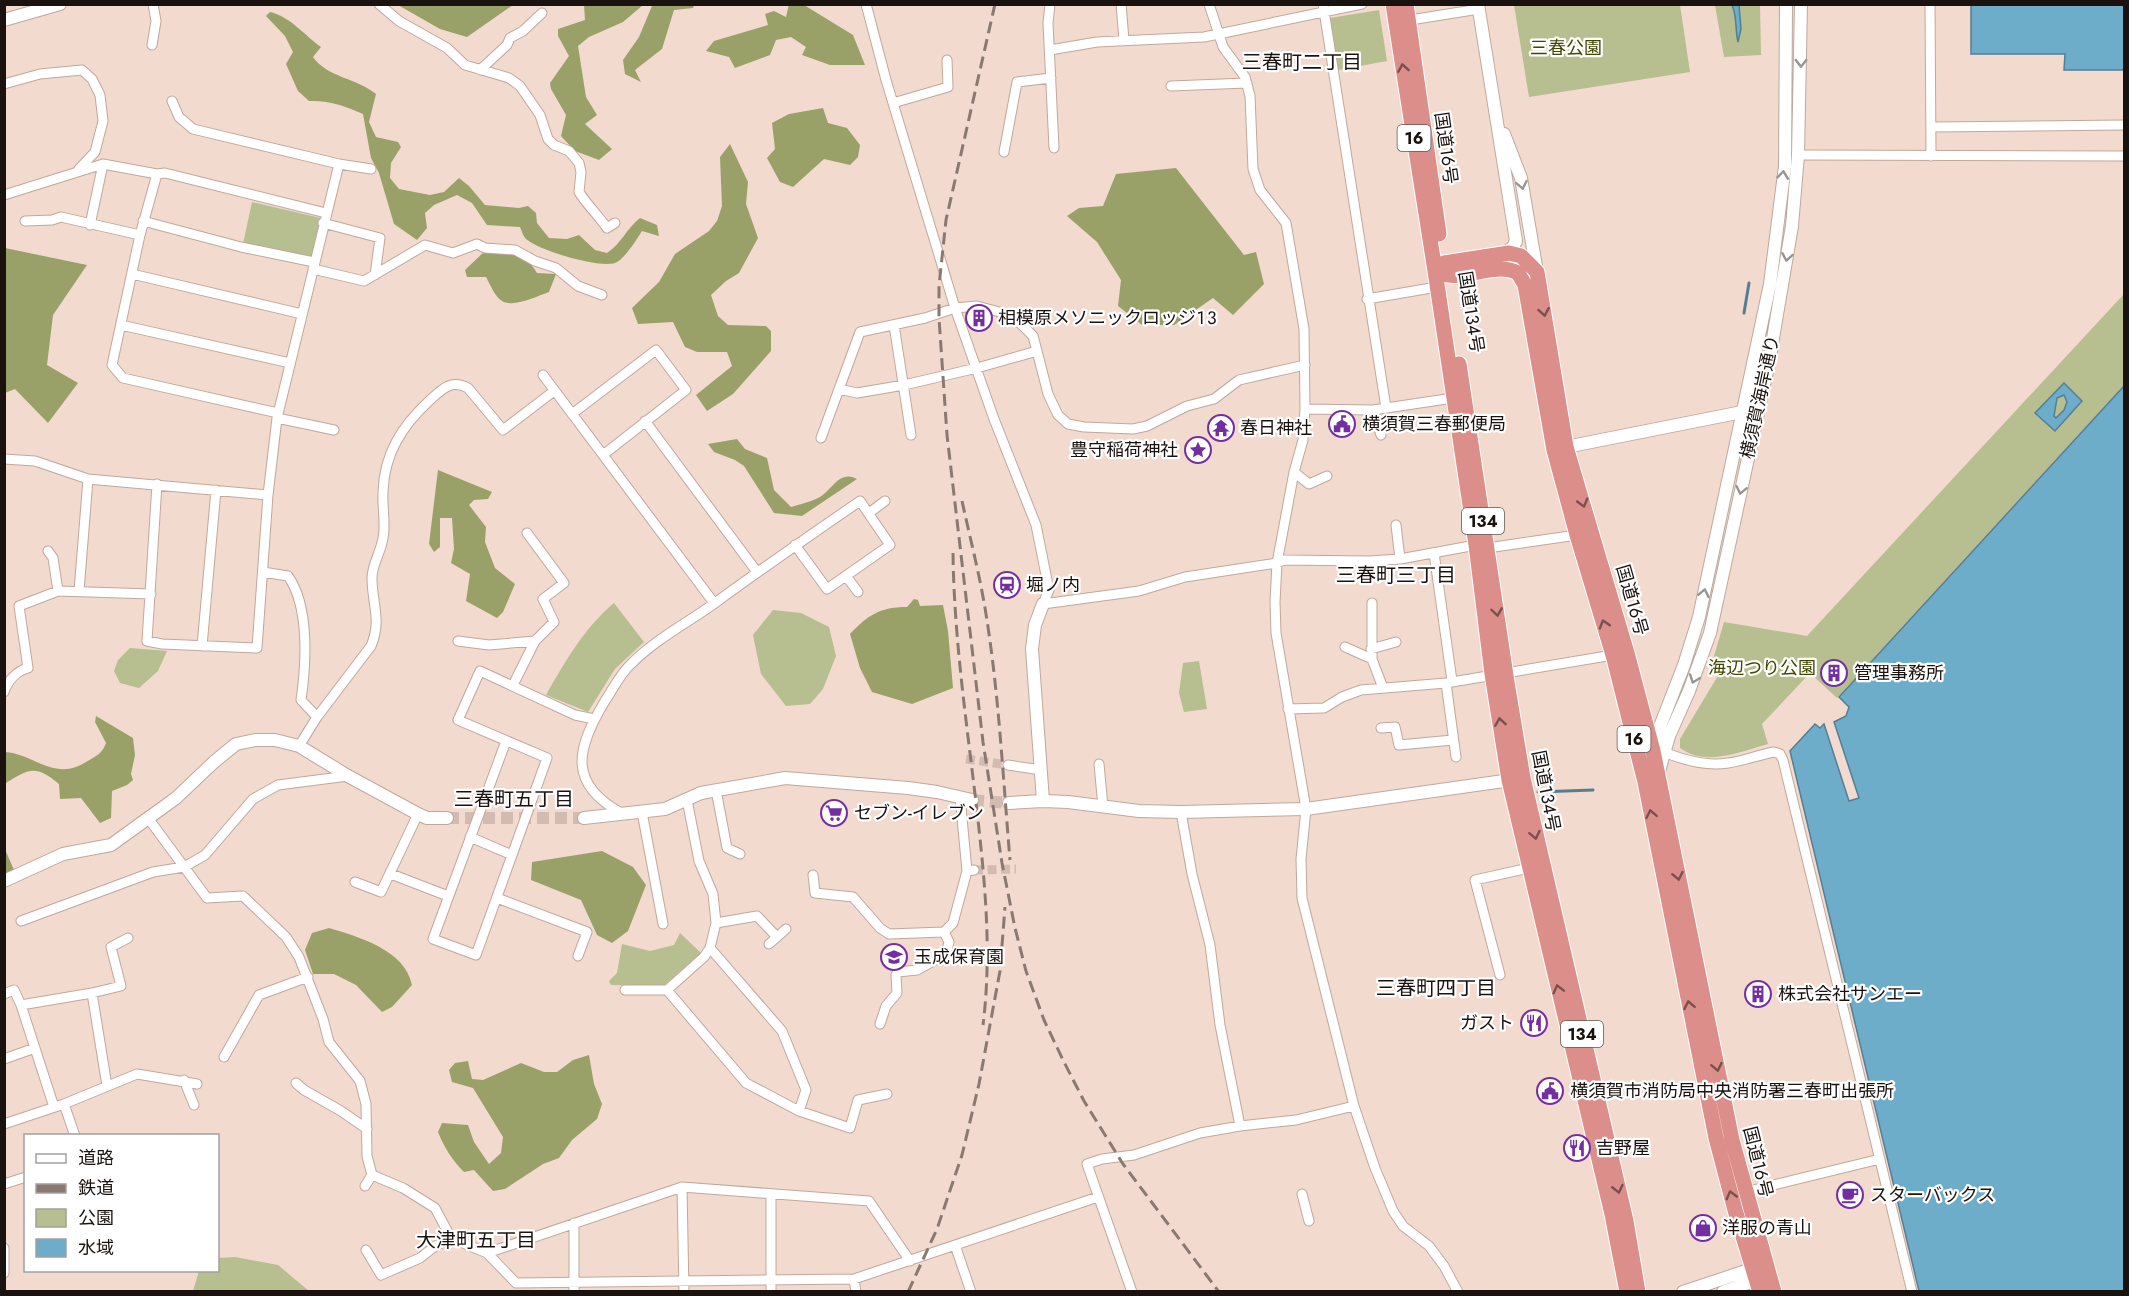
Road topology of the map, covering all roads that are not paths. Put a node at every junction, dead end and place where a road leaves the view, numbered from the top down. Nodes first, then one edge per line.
1 (60, 4) edge
2 (153, 4) edge
3 (379, 4) edge
4 (867, 4) edge
5 (1050, 4) edge
6 (1121, 4) edge
7 (1209, 4) edge
8 (1362, 4) edge
9 (1393, 4) edge
10 (1785, 4) edge
11 (1801, 4) edge
12 (1930, 4) edge
13 (1478, 7) edge
14 (1323, 8) edge
15 (542, 13) dead end
16 (1403, 15) edge
17 (4, 20) edge
18 (1219, 34) junction
19 (1124, 40) junction
20 (152, 45) dead end
21 (1050, 50) junction
22 (947, 60) dead end
23 (480, 70) junction
24 (1051, 78) junction
25 (1247, 83) junction
26 (4, 84) edge
27 (1171, 86) dead end
28 (172, 101) dead end
29 (893, 103) junction
30 (1495, 110) junction
31 (2124, 125) edge
32 (1931, 127) junction
33 (1054, 147) dead end
34 (1004, 152) dead end
35 (1798, 155) junction
36 (1931, 156) junction
37 (2124, 156) edge
38 (103, 164) junction
39 (339, 164) junction
40 (371, 169) dead end
41 (77, 171) junction
42 (157, 174) junction
43 (4, 195) edge
44 (326, 213) junction
45 (25, 221) dead end
46 (143, 221) junction
47 (323, 223) junction
48 (615, 223) dead end
49 (90, 225) junction
50 (140, 235) junction
51 (1504, 254) junction
52 (314, 265) junction
53 (1537, 272) junction
54 (132, 274) junction
55 (1440, 274) junction
56 (375, 275) junction
57 (602, 294) dead end
58 (1367, 298) junction
59 (955, 308) junction
60 (302, 314) junction
61 (121, 325) junction
62 (894, 325) junction
63 (1037, 351) junction
64 (290, 363) junction
65 (1305, 365) junction
66 (977, 368) junction
67 (543, 375) dead end
68 (904, 385) junction
69 (839, 390) junction
70 (555, 391) junction
71 (1453, 398) junction
72 (1386, 408) junction
73 (1305, 409) junction
74 (1373, 410) junction
75 (1742, 412) junction
76 (572, 414) junction
77 (277, 416) junction
78 (645, 421) junction
79 (334, 430) dead end
80 (911, 435) dead end
81 (1381, 435) dead end
82 (821, 438) dead end
83 (1566, 447) junction
84 (603, 455) junction
85 (4, 459) edge
86 (1294, 472) junction
87 (1327, 476) dead end
88 (88, 479) junction
89 (157, 484) junction
90 (216, 490) junction
91 (268, 495) junction
92 (885, 501) dead end
93 (869, 513) junction
94 (1396, 525) dead end
95 (527, 533) dead end
96 (1576, 535) junction
97 (795, 545) junction
98 (1481, 546) junction
99 (48, 550) dead end
100 (1434, 553) junction
101 (1400, 558) junction
102 (1277, 563) junction
103 (263, 572) junction
104 (757, 572) junction
105 (846, 576) junction
106 (58, 591) junction
107 (79, 591) junction
108 (858, 592) dead end
109 (151, 594) junction
110 (714, 603) junction
111 (1372, 603) dead end
112 (1043, 604) junction
113 (458, 641) dead end
114 (535, 641) junction
115 (1396, 642) dead end
116 (202, 646) junction
117 (1345, 647) dead end
118 (1371, 654) junction
119 (1613, 655) junction
120 (1499, 673) junction
121 (1449, 682) junction
122 (513, 685) junction
123 (1383, 688) junction
124 (4, 692) edge
125 (1288, 709) junction
126 (317, 717) junction
127 (594, 719) junction
128 (1381, 728) dead end
129 (1453, 740) junction
130 (506, 741) junction
131 (299, 746) junction
132 (1656, 751) junction
133 (1456, 757) dead end
134 (1099, 764) dead end
135 (1008, 765) tunnel mouth
136 (1041, 770) junction
137 (348, 776) junction
138 (1516, 779) junction
139 (1651, 780) junction
140 (716, 790) junction
141 (966, 798) joint
142 (687, 800) junction
143 (1043, 801) junction
144 (1009, 803) tunnel mouth
145 (1103, 807) junction
146 (1306, 809) junction
147 (642, 812) junction
148 (1181, 812) junction
149 (418, 814) junction
150 (624, 814) junction
151 (148, 818) junction
152 (447, 818) tunnel mouth
153 (584, 818) tunnel mouth
154 (470, 837) junction
155 (512, 855) junction
156 (740, 855) dead end
157 (184, 867) junction
158 (1529, 868) junction
159 (391, 874) junction
160 (813, 875) dead end
161 (4, 881) edge
162 (355, 882) dead end
163 (448, 896) junction
164 (497, 898) junction
165 (21, 921) dead end
166 (663, 924) dead end
167 (716, 924) junction
168 (786, 929) dead end
169 (944, 932) junction
170 (777, 937) junction
171 (128, 938) dead end
172 (769, 944) dead end
173 (710, 948) junction
174 (578, 956) dead end
175 (1500, 975) dead end
176 (308, 977) junction
177 (625, 990) dead end
178 (667, 990) junction
179 (92, 993) junction
180 (4, 994) edge
181 (21, 1005) junction
182 (880, 1024) dead end
183 (35, 1048) junction
184 (224, 1057) dead end
185 (4, 1059) edge
186 (184, 1080) junction
187 (296, 1083) dead end
188 (197, 1084) dead end
189 (107, 1086) junction
190 (887, 1094) dead end
191 (64, 1104) junction
192 (194, 1105) dead end
193 (1354, 1106) junction
194 (54, 1107) junction
195 (798, 1111) junction
196 (4, 1124) edge
197 (1240, 1126) junction
198 (367, 1129) junction
199 (74, 1134) edge
200 (1880, 1159) junction
201 (372, 1175) junction
202 (24, 1178) edge
203 (4, 1184) edge
204 (365, 1186) dead end
205 (682, 1187) junction
206 (1745, 1192) junction
207 (771, 1194) junction
208 (1302, 1194) dead end
209 (1098, 1197) junction
210 (1309, 1221) dead end
211 (574, 1223) junction
212 (451, 1238) junction
213 (955, 1245) junction
214 (4, 1248) edge
215 (366, 1250) dead end
216 (487, 1253) junction
217 (910, 1261) junction
218 (4, 1273) edge
219 (1759, 1278) edge
220 (854, 1279) junction
221 (684, 1281) junction
222 (771, 1281) junction
223 (574, 1288) edge
224 (684, 1292) edge
225 (771, 1292) edge
226 (856, 1292) edge
227 (971, 1292) edge
228 (1132, 1292) edge
229 (1458, 1292) edge
230 (1627, 1292) edge
231 (1638, 1292) edge
232 (1683, 1292) edge
233 (1723, 1292) edge
234 (1774, 1292) edge
235 (1912, 1292) edge

1 - 17 street
2 - 20 street
3 - 23 street
4 - 29 street
5 - 21 street
6 - 19 street
7 - 18 street
8 - 14 street
9 - 16 highway, 国道16号 / 16
75 -> 10 street
11 -> 35 street, 横須賀海岸通り
12 - 32 street
13 - 16 street
13 - 30 street
14 - 18 street
14 - 58 street
15 - 23 street
16 - 55 highway, 国道16号 / 16
18 - 19 street
18 - 25 street
19 - 21 street
21 - 24 street
22 - 29 street
23 - 48 street
24 - 33 street
24 - 34 street
25 - 27 street
25 - 65 street
26 - 41 street
28 - 39 street
29 - 59 street
30 - 51 street
30 -> 53 street
31 - 32 street
32 - 36 street
35 - 36 street
35 -> 132 street, 横須賀海岸通り
36 - 37 street
38 - 41 street
38 - 42 street
38 - 49 street
39 - 40 street
39 - 44 street
41 - 43 street
42 - 44 street
42 - 46 street
44 - 47 street
45 - 49 street
46 - 50 street
46 - 52 street
47 - 52 street
47 - 56 street
49 - 50 street
50 - 54 street
51 - 53 highway
51 - 55 highway
52 - 56 street
52 - 60 street
53 -> 83 highway, 国道16号 / 16
54 - 60 street
54 - 61 street
55 - 58 street
55 - 71 highway, 国道134号 / 134
55 - 96 highway, 国道16号 / 16
55 - 98 highway, 国道134号 / 134
56 - 57 street
58 - 72 street
59 - 62 street
59 - 63 street
59 - 66 street
60 - 64 street
61 - 64 street
61 - 77 street
62 - 68 street
62 - 69 street
63 - 65 street
63 - 66 street
64 - 77 street
65 - 73 street
66 - 68 street
66 - 112 street
67 - 70 street
68 - 69 street
68 - 80 street
69 - 82 street
70 - 76 street
70 - 126 street
71 - 72 street
71 - 98 highway, 国道134号 / 134
72 - 74 street
73 - 74 street
73 - 86 street
74 - 81 street
75 - 83 street
132 -> 75 street
76 - 78 street
76 - 84 street
77 - 79 street
77 - 91 street
78 - 84 street
78 - 104 street
83 -> 132 highway, 国道16号 / 16
84 - 110 street
85 - 88 street
86 - 87 street
86 - 102 street
88 - 89 street
88 - 107 street
89 - 90 street
89 - 109 street
90 - 91 street
90 - 116 street
91 - 103 street
92 - 93 street
93 - 97 street
93 - 105 street
94 - 101 street
95 - 114 street
96 - 98 street
119 -> 96 highway, 国道16号 / 16
97 - 104 street
97 - 105 street
98 - 100 street
98 - 120 highway, 国道134号 / 134
99 - 106 street
100 - 101 street
100 - 121 street
101 - 102 street
102 - 112 street
102 - 125 street
103 - 116 street
103 - 126 street
104 - 110 street
105 - 108 street
106 - 107 street
106 - 124 street
107 - 109 street
109 - 116 street
110 - 127 street
111 - 118 street
112 - 136 street
113 - 114 street
114 - 122 street
115 - 118 street
117 - 118 street
118 - 123 street
119 - 120 street
119 - 139 highway, 国道16号 / 16
120 - 121 street
120 - 138 highway, 国道134号 / 134
121 - 123 street
121 - 129 street
122 - 127 street
122 - 130 street
123 - 125 street
125 - 146 street
126 - 131 street
127 - 150 street
128 - 129 street
129 - 133 street
130 - 154 street
130 - 155 street
131 - 137 street
131 - 151 street
132 - 139 highway, 国道16号 / 16
132 - 200 street
134 - 145 street
135 - 136 street
136 - 143 street
137 - 149 street
137 - 157 street
138 - 146 street
138 - 158 highway, 国道134号 / 134
138 -> 231 highway, 国道134号 / 134
139 -> 206 highway, 国道16号 / 16
219 -> 139 highway, 国道16号 / 16
140 - 141 street
140 - 142 street
140 - 156 street
141 - 169 street
142 - 147 street
142 - 167 street
143 - 144 street
143 - 145 street
145 - 148 street
146 - 148 street
146 - 193 street
147 - 150 street
147 - 166 street
148 - 197 street
149 - 152 street
149 - 159 street
150 - 153 street
151 - 157 street
151 - 161 street
154 - 155 street
154 - 163 street
155 - 164 street
157 - 165 street
157 - 176 street
158 - 175 street
230 -> 158 highway, 国道134号 / 134
159 - 162 street
159 - 163 street
160 - 169 street
163 - 164 street
164 - 174 street
167 - 170 street
167 - 173 street
168 - 170 street
169 - 182 street
170 - 172 street
171 - 179 street
173 - 178 street
173 - 195 street
176 - 184 street
176 - 198 street
177 - 178 street
178 - 195 street
179 - 181 street
179 - 189 street
180 - 181 street
181 - 183 street
183 - 185 street
183 - 194 street
186 - 188 street
186 - 189 street
186 - 192 street
187 - 198 street
189 - 191 street
190 - 195 street
191 - 194 street
191 - 199 street
193 - 197 street
193 - 229 street
194 - 196 street
197 - 209 street
198 - 201 street
200 - 206 street
200 - 235 street
201 - 204 street
201 - 212 street
202 - 203 street
205 - 207 street
205 - 211 street
205 - 221 street
206 - 219 highway, 国道16号 / 16
207 - 217 street
207 - 222 street
208 - 210 street
209 - 213 street
209 - 228 street
211 - 216 street
211 - 223 street
212 - 215 street
212 - 216 street
213 - 217 street
213 - 227 street
214 - 218 street
216 - 223 street
217 - 220 street
219 - 232 street
219 - 233 street
219 - 234 highway, 国道16号 / 16
220 - 222 street
220 - 226 street
221 - 222 street
221 - 223 street
221 - 224 street
222 - 225 street

